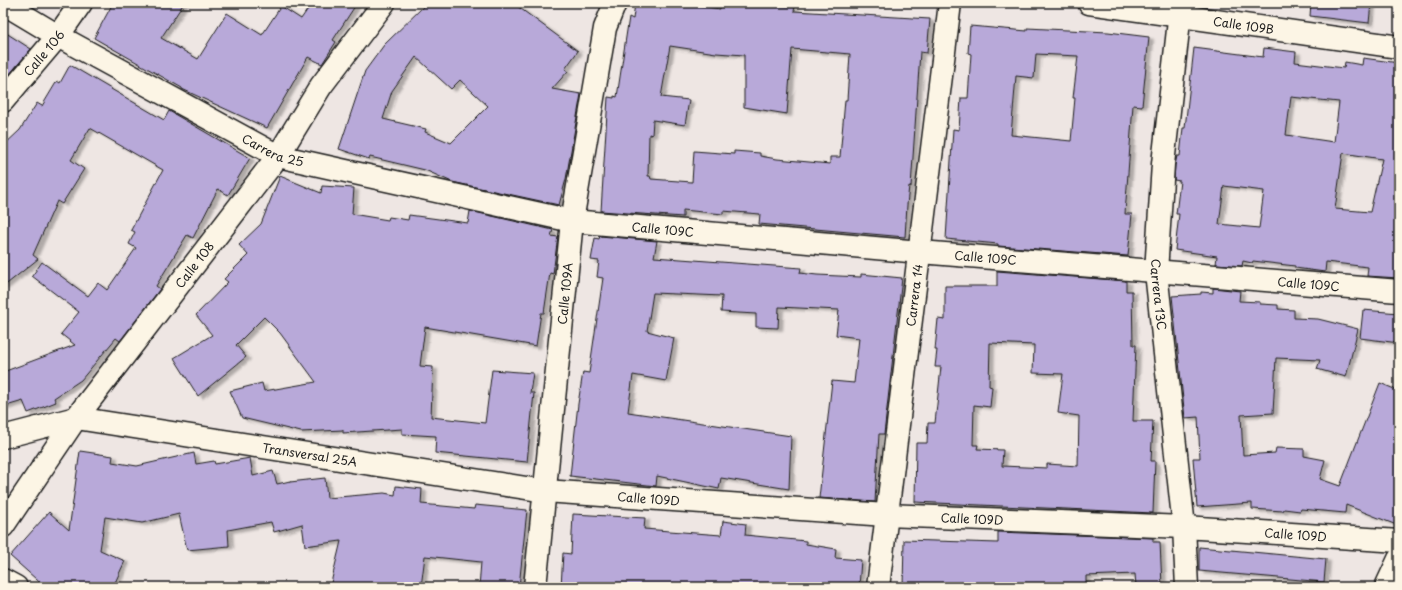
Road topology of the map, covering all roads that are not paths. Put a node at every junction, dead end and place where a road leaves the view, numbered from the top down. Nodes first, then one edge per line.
1 (3, 3) edge
2 (81, 3) edge
3 (384, 3) edge
4 (615, 3) edge
5 (950, 3) edge
6 (1089, 3) edge
7 (1180, 9) edge
8 (58, 36) junction
9 (1399, 47) edge
10 (3, 101) edge
11 (278, 156) junction
12 (572, 221) junction
13 (920, 252) junction
14 (1156, 272) junction
15 (1399, 291) edge
16 (76, 418) junction
17 (3, 437) edge
18 (545, 491) junction
19 (886, 515) junction
20 (3, 526) edge
21 (1184, 527) junction
22 (1399, 541) edge
23 (1399, 559) edge
24 (3, 580) edge
25 (16, 587) edge
26 (535, 587) edge
27 (878, 587) edge
28 (1187, 587) edge
29 (1386, 587) edge

1 - 8 street, Carrera 25
2 - 8 street, Calle 106
3 - 11 street, Calle 108
4 - 12 street, Calle 109A
5 - 13 street, Carrera 14
6 - 7 street, Calle 109B
7 - 9 street, Calle 109B
7 - 14 street, Carrera 13C
8 - 10 street, Calle 106
8 - 11 street, Carrera 25
11 - 12 street, Carrera 25
11 - 16 street, Calle 108
12 - 13 street, Calle 109C
12 - 18 street, Calle 109A
13 - 14 street, Calle 109C
13 - 19 street, Carrera 14
14 - 15 street, Calle 109C
14 - 21 street, Carrera 13C
16 - 17 street
16 - 18 street, Transversal 25A
16 - 20 street, Calle 108
18 - 19 street, Calle 109D
18 - 26 street, Calle 109A
19 - 21 street, Calle 109D
19 - 27 street, Carrera 14
21 - 22 street, Calle 109D
21 - 28 street, Carrera 13C
23 - 29 street
24 - 25 street

